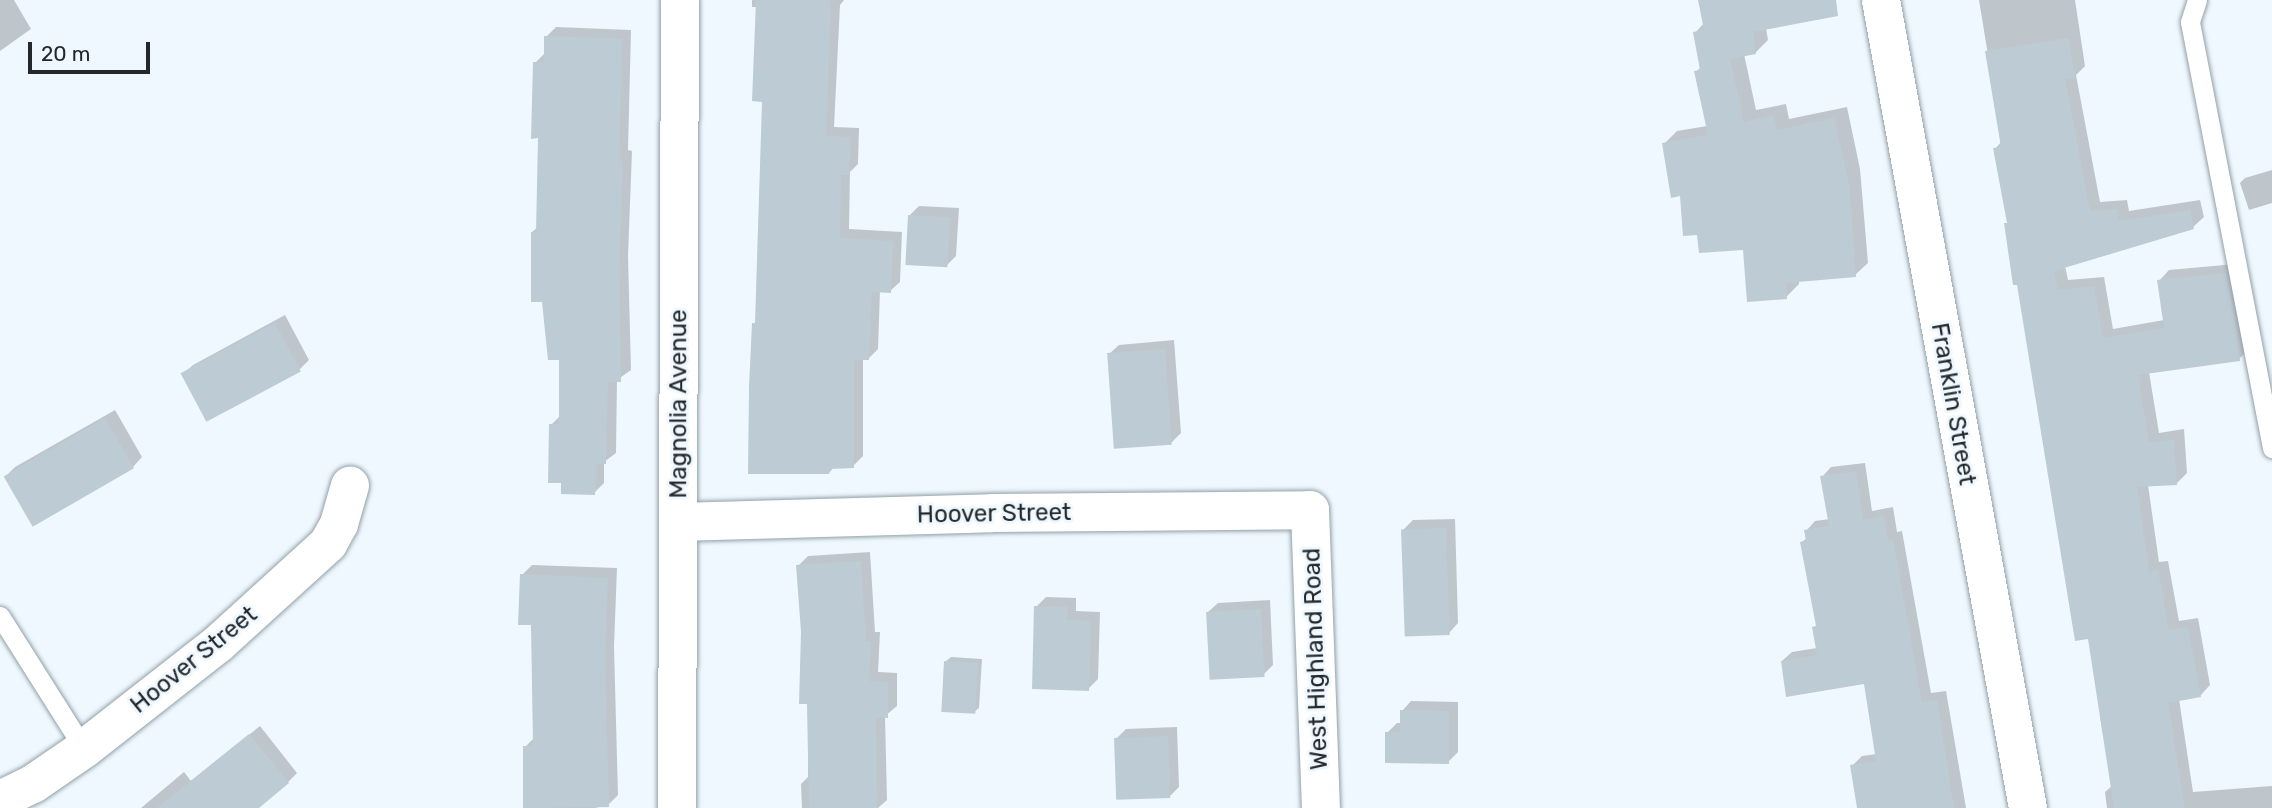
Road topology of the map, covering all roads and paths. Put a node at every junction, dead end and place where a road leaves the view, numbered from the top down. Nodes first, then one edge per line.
1 (680, 0) edge
2 (1881, 0) edge
3 (2197, 0) edge
4 (2272, 448) edge
5 (351, 486) dead end
6 (1310, 510) joint
7 (678, 522) junction
8 (0, 616) edge
9 (84, 749) junction
10 (0, 800) edge
11 (677, 808) edge
12 (1321, 808) edge
13 (2028, 808) edge

1 - 7 street, Magnolia Avenue
2 - 13 street, Franklin Street
3 - 4 lane
5 - 9 street, Hoover Street
6 - 7 street, Hoover Street
6 - 12 street, West Highland Road
7 - 11 street, Magnolia Avenue
8 - 9 lane
9 - 10 street, Hoover Street

